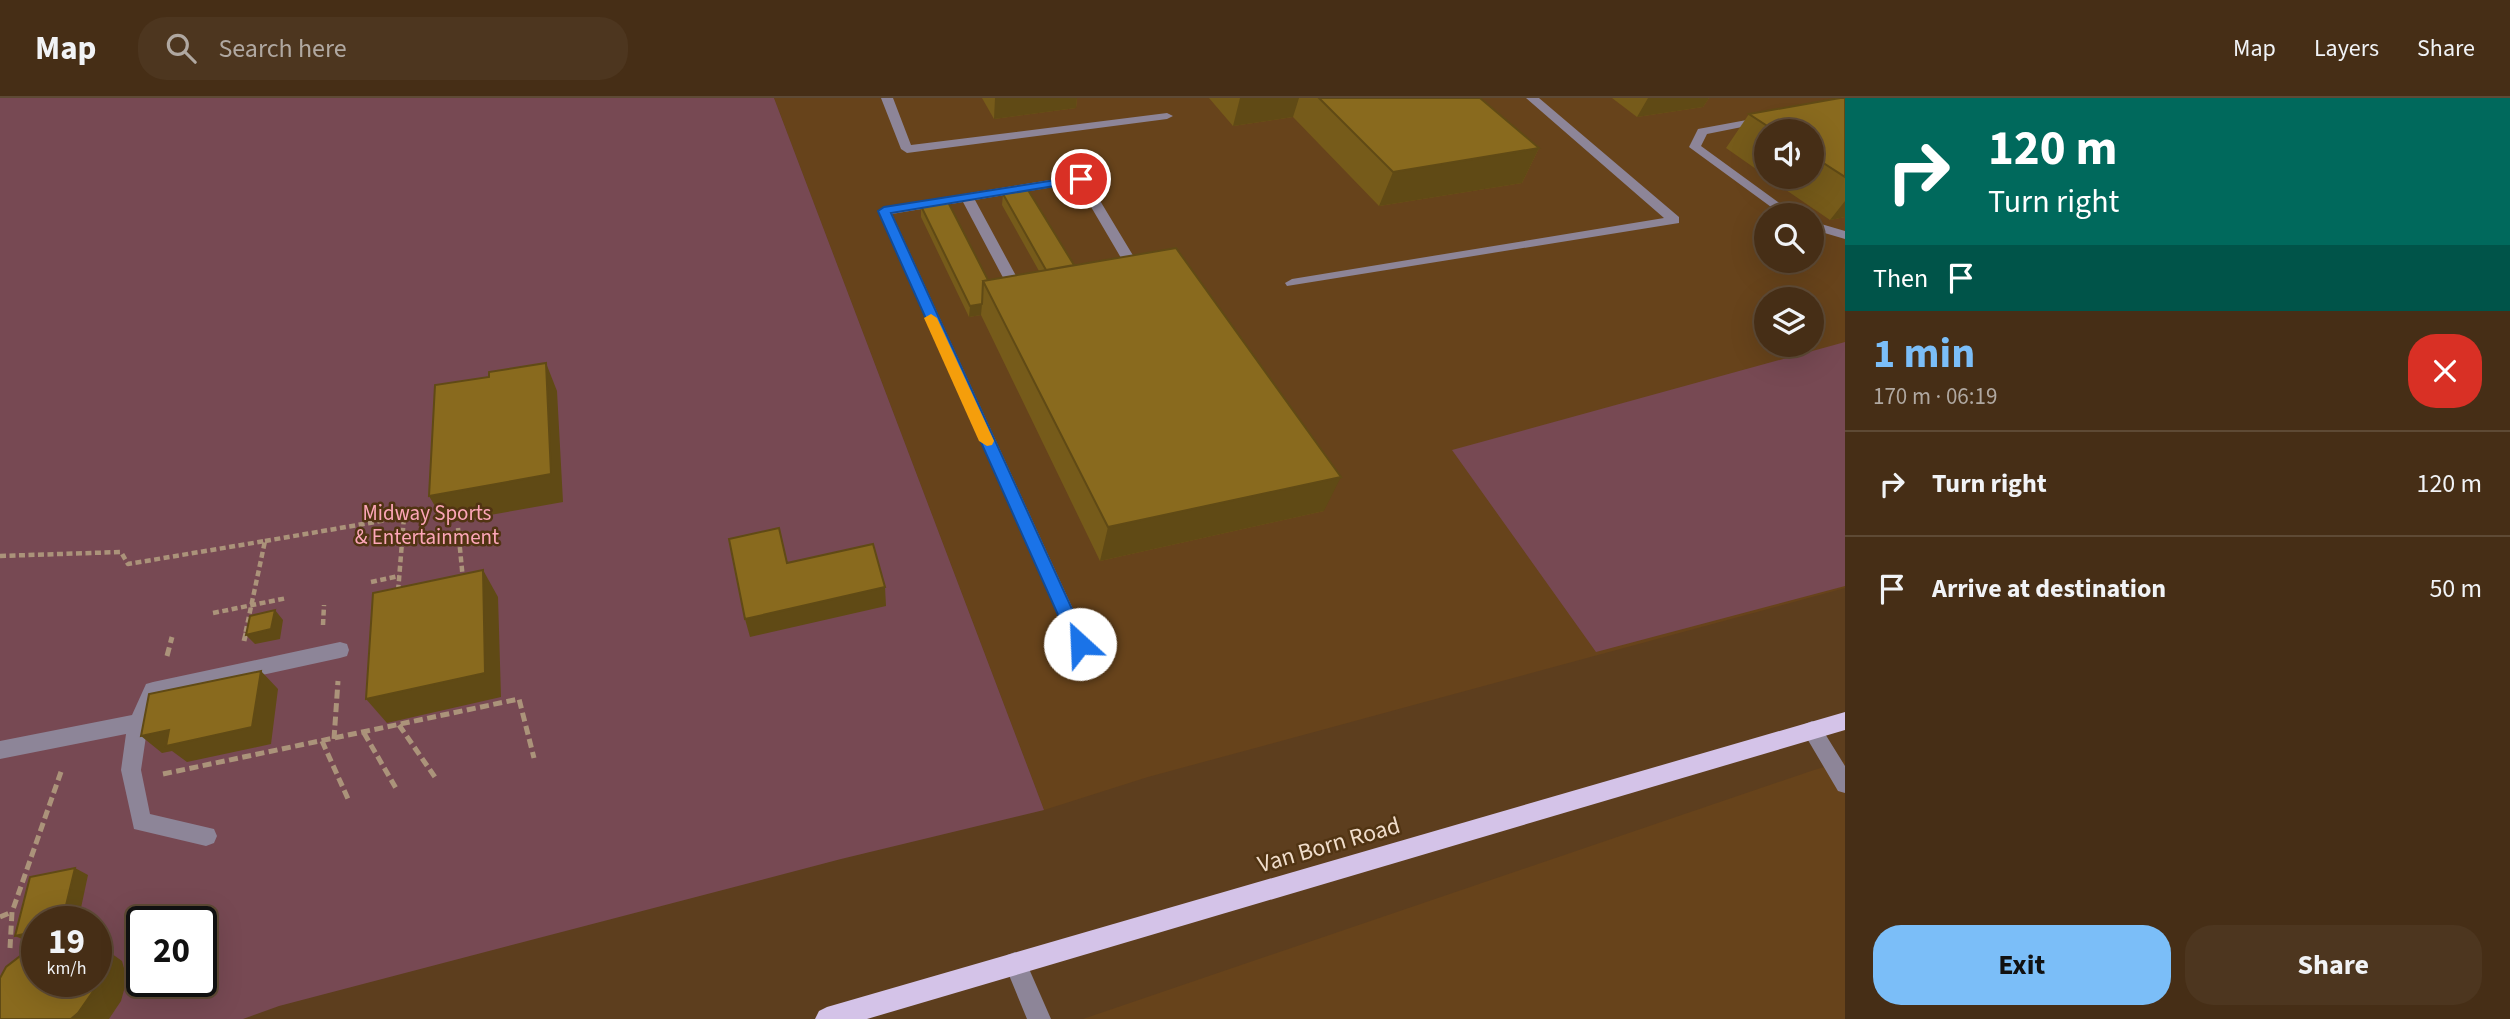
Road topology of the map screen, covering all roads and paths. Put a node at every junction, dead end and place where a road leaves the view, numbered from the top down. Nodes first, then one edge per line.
1 (887, 98) edge
2 (1532, 98) edge
3 (1167, 116) dead end
4 (1780, 117) edge
5 (967, 197) junction
6 (1773, 203) edge
7 (1824, 229) edge
8 (1845, 235) edge
9 (1141, 280) edge
10 (1292, 283) dead end
11 (1015, 287) edge
12 (458, 528) dead end
13 (265, 541) junction
14 (0, 556) edge
15 (399, 576) junction
16 (371, 582) dead end
17 (464, 592) edge
18 (398, 596) edge
19 (287, 598) dead end
20 (251, 605) junction
21 (213, 614) dead end
22 (1080, 644) dead end
23 (340, 650) joint
24 (237, 672) junction
25 (1845, 721) edge
26 (138, 723) junction
27 (399, 725) junction
28 (1812, 730) junction
29 (364, 733) junction
30 (74, 735) junction
31 (334, 739) junction
32 (322, 741) junction
33 (0, 750) edge
34 (534, 758) dead end
35 (135, 780) junction
36 (437, 780) dead end
37 (1845, 784) edge
38 (397, 790) dead end
39 (349, 801) dead end
40 (206, 836) dead end
41 (12, 912) junction
42 (0, 917) edge
43 (10, 948) dead end
44 (1015, 963) junction
45 (827, 1019) edge
46 (1039, 1019) edge

1 - 3 street
2 - 10 street
4 - 6 street
5 - 9 street
5 - 11 street
5 - 22 street
7 - 8 street
12 - 17 path
13 - 14 path
13 - 15 path
13 - 20 path
15 - 16 path
15 - 18 path
19 - 20 path
20 - 21 path
20 - 24 path
23 - 24 street
23 - 31 path
24 - 26 street
25 - 28 main road, Van Born Road
26 - 30 street
26 - 35 street
27 - 29 path
27 - 34 path
27 - 36 path
28 - 37 street
28 - 44 main road, Van Born Road
29 - 31 path
29 - 38 path
30 - 33 street
30 - 41 path
31 - 32 path
32 - 35 path
32 - 39 path
35 - 40 street
41 - 42 path
41 - 43 path
44 - 45 main road, Van Born Road
44 - 46 street

